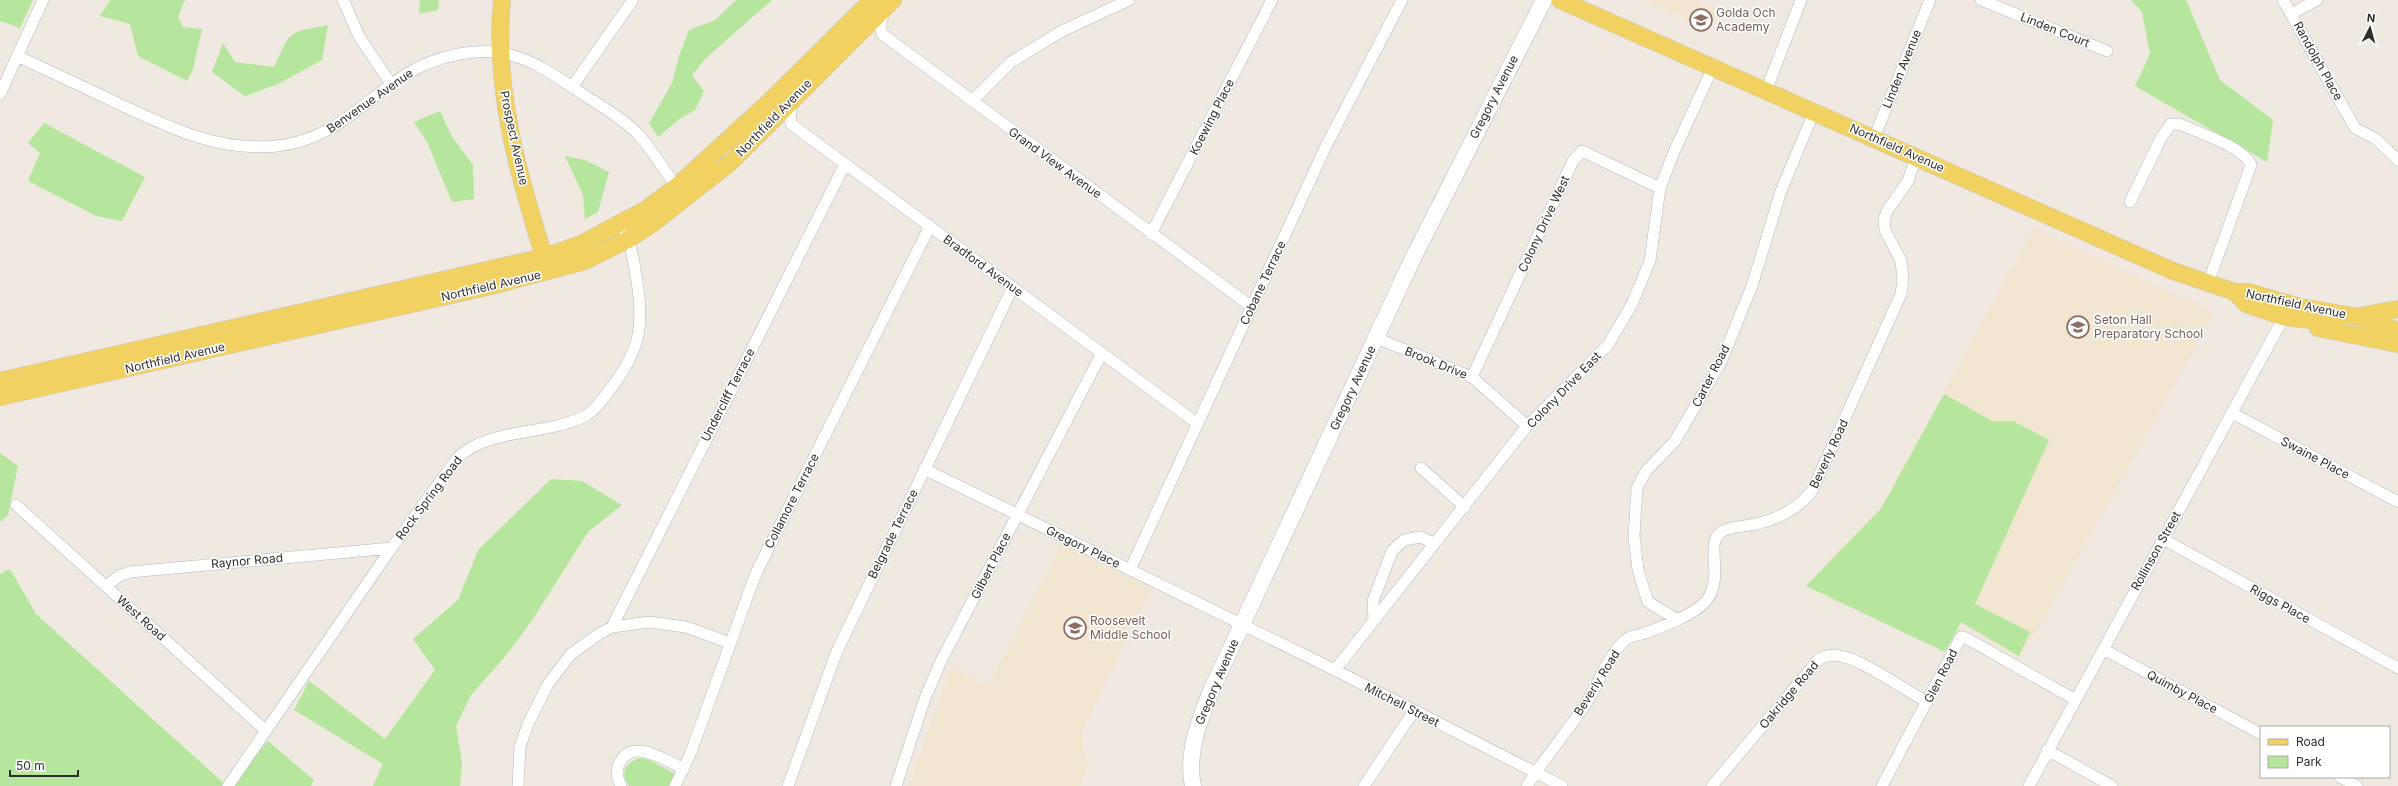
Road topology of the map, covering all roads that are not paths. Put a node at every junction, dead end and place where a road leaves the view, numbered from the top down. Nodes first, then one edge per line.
1 (43, 0) edge
2 (343, 0) edge
3 (502, 0) edge
4 (1129, 0) edge
5 (1272, 0) edge
6 (1402, 0) edge
7 (1544, 0) edge
8 (1560, 0) edge
9 (1801, 0) edge
10 (1930, 0) edge
11 (1981, 0) edge
12 (2284, 0) edge
13 (2317, 0) edge
14 (632, 1) edge
15 (883, 3) edge
16 (2291, 14) junction
17 (862, 20) junction
18 (2107, 52) dead end
19 (500, 53) junction
20 (17, 56) junction
21 (1713, 67) junction
22 (391, 84) junction
23 (572, 87) junction
24 (1766, 91) junction
25 (0, 94) edge
26 (794, 97) junction
27 (972, 101) junction
28 (772, 109) junction
29 (1814, 112) junction
30 (1874, 138) junction
31 (1916, 157) junction
32 (2398, 160) edge
33 (845, 164) junction
34 (1660, 188) junction
35 (681, 193) junction
36 (2130, 202) dead end
37 (618, 224) junction
38 (930, 226) junction
39 (1151, 234) junction
40 (627, 240) junction
41 (546, 264) junction
42 (2208, 283) junction
43 (1013, 287) junction
44 (2235, 292) junction
45 (1252, 307) junction
46 (2398, 309) edge
47 (2284, 317) junction
48 (2358, 317) junction
49 (2398, 330) edge
50 (1376, 338) junction
51 (2398, 344) edge
52 (1102, 353) junction
53 (125, 361) junction
54 (1472, 377) junction
55 (0, 381) edge
56 (0, 397) edge
57 (2232, 413) junction
58 (1198, 424) junction
59 (1527, 426) junction
60 (1421, 468) dead end
61 (924, 470) junction
62 (2398, 502) edge
63 (16, 505) dead end
64 (1465, 507) junction
65 (1017, 515) junction
66 (2163, 539) junction
67 (1434, 543) junction
68 (392, 548) junction
69 (1130, 570) junction
70 (106, 586) junction
71 (1374, 619) junction
72 (1676, 619) junction
73 (1242, 625) junction
74 (612, 627) junction
75 (730, 643) junction
76 (2103, 649) junction
77 (2398, 668) edge
78 (1335, 670) junction
79 (2074, 699) junction
80 (1927, 702) junction
81 (1414, 711) junction
82 (266, 731) junction
83 (2260, 733) edge
84 (2047, 750) junction
85 (684, 769) junction
86 (1535, 772) junction
87 (2342, 778) edge
88 (228, 786) edge
89 (518, 786) edge
90 (621, 786) edge
91 (676, 786) edge
92 (788, 786) edge
93 (896, 786) edge
94 (1193, 786) edge
95 (1364, 786) edge
96 (1526, 786) edge
97 (1562, 786) edge
98 (1712, 786) edge
99 (1882, 786) edge
100 (2029, 786) edge
101 (2112, 786) edge
102 (2357, 786) edge

1 - 20 street
2 - 22 street
3 - 19 main road, Prospect Avenue
4 - 27 street
5 - 39 street, Koewing Place
6 - 45 street, Cobane Terrace
7 - 50 main road, Gregory Avenue
8 - 21 main road, Northfield Avenue
9 - 24 street
10 - 30 street, Linden Avenue
11 - 18 street, Linden Court
12 - 16 street, Randolph Place
13 - 16 street
14 - 23 street
15 - 17 main road, Northfield Avenue
15 - 27 street, Grand View Avenue
16 - 32 street, Randolph Place
17 - 26 main road, Northfield Avenue
17 - 28 main road, Northfield Avenue
19 - 22 street, Benvenue Avenue
19 - 23 street, Benvenue Avenue
19 - 41 main road, Prospect Avenue
20 - 22 street, Benvenue Avenue
20 - 25 street
21 - 24 main road, Northfield Avenue
21 - 34 street, Colony Drive East
23 - 35 street, Benvenue Avenue
24 - 29 main road, Northfield Avenue
26 - 28 main road, Northfield Avenue
26 - 33 street, Bradford Avenue
27 - 39 street, Grand View Avenue
28 - 35 main road, Northfield Avenue
29 - 30 main road, Northfield Avenue
29 - 72 street, Carter Road
30 - 31 main road, Northfield Avenue
31 - 42 main road, Northfield Avenue
31 - 72 street, Beverly Road
33 - 38 street, Bradford Avenue
33 - 74 street, Undercliff Terrace
34 - 54 street, Colony Drive West
34 - 59 street, Colony Drive East
35 - 37 main road, Northfield Avenue
35 - 40 main road, Northfield Avenue
36 - 42 street
37 - 40 street, Rock Spring Road
37 - 41 main road, Northfield Avenue
38 - 43 street, Bradford Avenue
38 - 75 street, Collamore Terrace
39 - 45 street, Grand View Avenue
40 - 41 main road, Northfield Avenue
40 - 68 street, Rock Spring Road
41 - 53 main road, Northfield Avenue
42 - 44 main road, Northfield Avenue
43 - 52 street, Bradford Avenue
43 - 61 street, Belgrade Terrace
44 - 47 main road, Northfield Avenue
44 - 48 main road, Northfield Avenue
45 - 58 street, Cobane Terrace
46 - 48 main road, Northfield Avenue
47 - 48 main road, Northfield Avenue
47 - 51 main road
47 - 57 street, Rollinson Street
48 - 49 main road
50 - 54 street, Brook Drive
50 - 73 main road, Gregory Avenue
52 - 58 street, Bradford Avenue
52 - 65 street, Gilbert Place
53 - 55 main road, Northfield Avenue
53 - 56 main road, Northfield Avenue
54 - 59 street, Brook Drive
57 - 62 street, Swaine Place
57 - 66 street, Rollinson Street
58 - 69 street, Cobane Terrace
59 - 64 street, Colony Drive East
60 - 64 street
61 - 65 street, Gregory Place
61 - 92 street, Belgrade Terrace
63 - 70 street, West Road
64 - 67 street, Colony Drive East
65 - 69 street, Gregory Place
65 - 93 street, Gilbert Place
66 - 76 street, Rollinson Street
66 - 77 street, Riggs Place
67 - 71 street, Colony Drive East
67 - 71 street
68 - 70 street, Raynor Road
68 - 82 street, Rock Spring Road
69 - 73 street, Gregory Place
70 - 82 street, West Road
71 - 78 street, Colony Drive East
72 - 86 street, Beverly Road
73 - 78 street, Mitchell Street
73 - 94 main road, Gregory Avenue
74 - 75 street
74 - 89 street
75 - 85 street, Collamore Terrace
76 - 79 street, Rollinson Street
76 - 83 street, Quimby Place
78 - 81 street, Mitchell Street
79 - 80 street, Glen Road
79 - 84 street, Rollinson Street
80 - 98 street, Oakridge Road
80 - 99 street, Glen Road
81 - 86 street, Mitchell Street
81 - 95 street
82 - 88 street, Rock Spring Road
84 - 100 street, Rollinson Street
84 - 101 street
85 - 90 street
85 - 91 street, Collamore Terrace
86 - 96 street, Beverly Road
86 - 97 street, Mitchell Street
87 - 102 street

